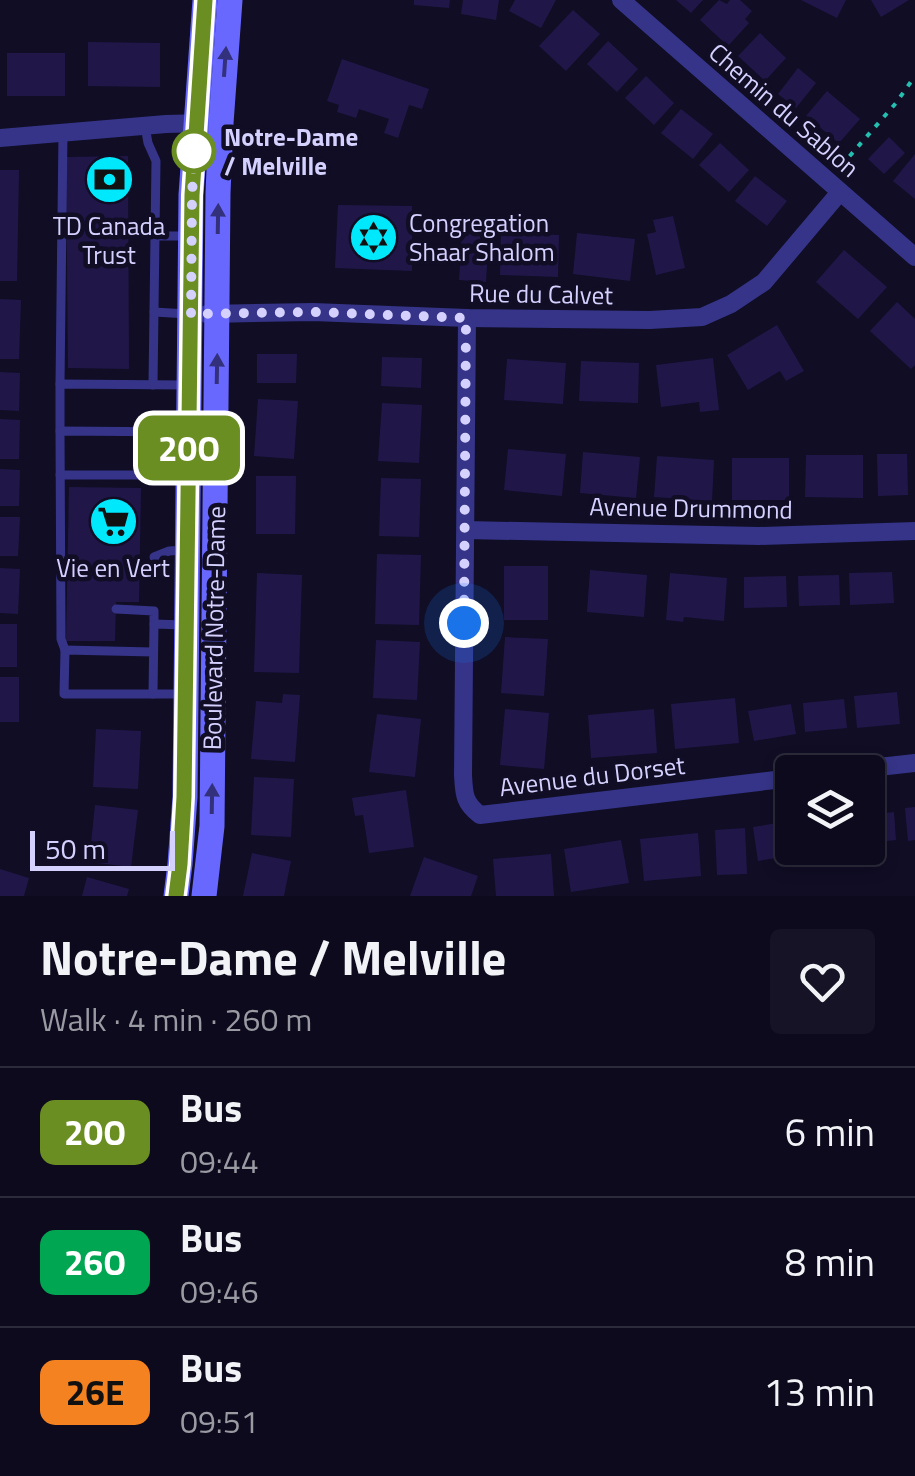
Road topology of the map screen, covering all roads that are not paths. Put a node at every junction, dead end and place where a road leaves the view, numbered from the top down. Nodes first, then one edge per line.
1 (205, 0) edge
2 (230, 0) edge
3 (621, 0) edge
4 (208, 124) junction
5 (146, 126) junction
6 (63, 134) junction
7 (0, 138) edge
8 (840, 192) junction
9 (155, 236) junction
10 (191, 236) junction
11 (915, 257) edge
12 (154, 312) junction
13 (191, 314) junction
14 (218, 314) junction
15 (466, 318) junction
16 (60, 384) junction
17 (153, 385) junction
18 (190, 385) junction
19 (60, 431) junction
20 (189, 432) junction
21 (189, 462) junction
22 (60, 475) junction
23 (466, 530) junction
24 (915, 531) edge
25 (188, 550) junction
26 (154, 558) dead end
27 (116, 609) dead end
28 (154, 624) junction
29 (186, 625) junction
30 (214, 626) junction
31 (64, 650) junction
32 (153, 652) junction
33 (153, 694) junction
34 (186, 694) junction
35 (915, 763) edge
36 (885, 766) edge
37 (775, 780) edge
38 (176, 896) edge
39 (204, 896) edge

1 - 4 street, Boulevard Notre-Dame
4 -> 2 street, Boulevard Notre-Dame
3 - 8 street, Chemin du Sablon
4 - 5 street
4 - 10 street, Boulevard Notre-Dame
14 -> 4 street, Boulevard Notre-Dame
5 - 6 street
5 - 9 lane
6 - 7 street
6 - 16 lane
8 - 11 street, Chemin du Sablon
8 - 15 street, Rue du Calvet
9 - 10 lane
9 - 12 lane
10 - 13 street, Boulevard Notre-Dame
12 - 13 lane
12 - 17 lane
13 - 14 street, Rue du Calvet
13 - 18 street, Boulevard Notre-Dame
14 - 15 street, Rue du Calvet
30 -> 14 street, Boulevard Notre-Dame
15 - 23 street, Avenue du Dorset
16 - 17 lane
16 - 19 lane
17 - 18 lane
18 - 20 street, Boulevard Notre-Dame
19 - 20 lane
19 - 22 lane
20 - 21 street, Boulevard Notre-Dame
21 - 22 lane
21 - 25 street, Boulevard Notre-Dame
22 - 31 lane
23 - 24 street, Avenue Drummond
23 - 37 street, Avenue du Dorset
25 - 26 lane
25 - 29 street, Boulevard Notre-Dame
27 - 28 lane
28 - 29 lane
28 - 32 lane
29 - 30 lane
29 - 34 street, Boulevard Notre-Dame
39 -> 30 street, Boulevard Notre-Dame
31 - 32 lane
31 - 33 lane
32 - 33 lane
33 - 34 lane
34 - 38 street, Boulevard Notre-Dame
35 - 36 street

